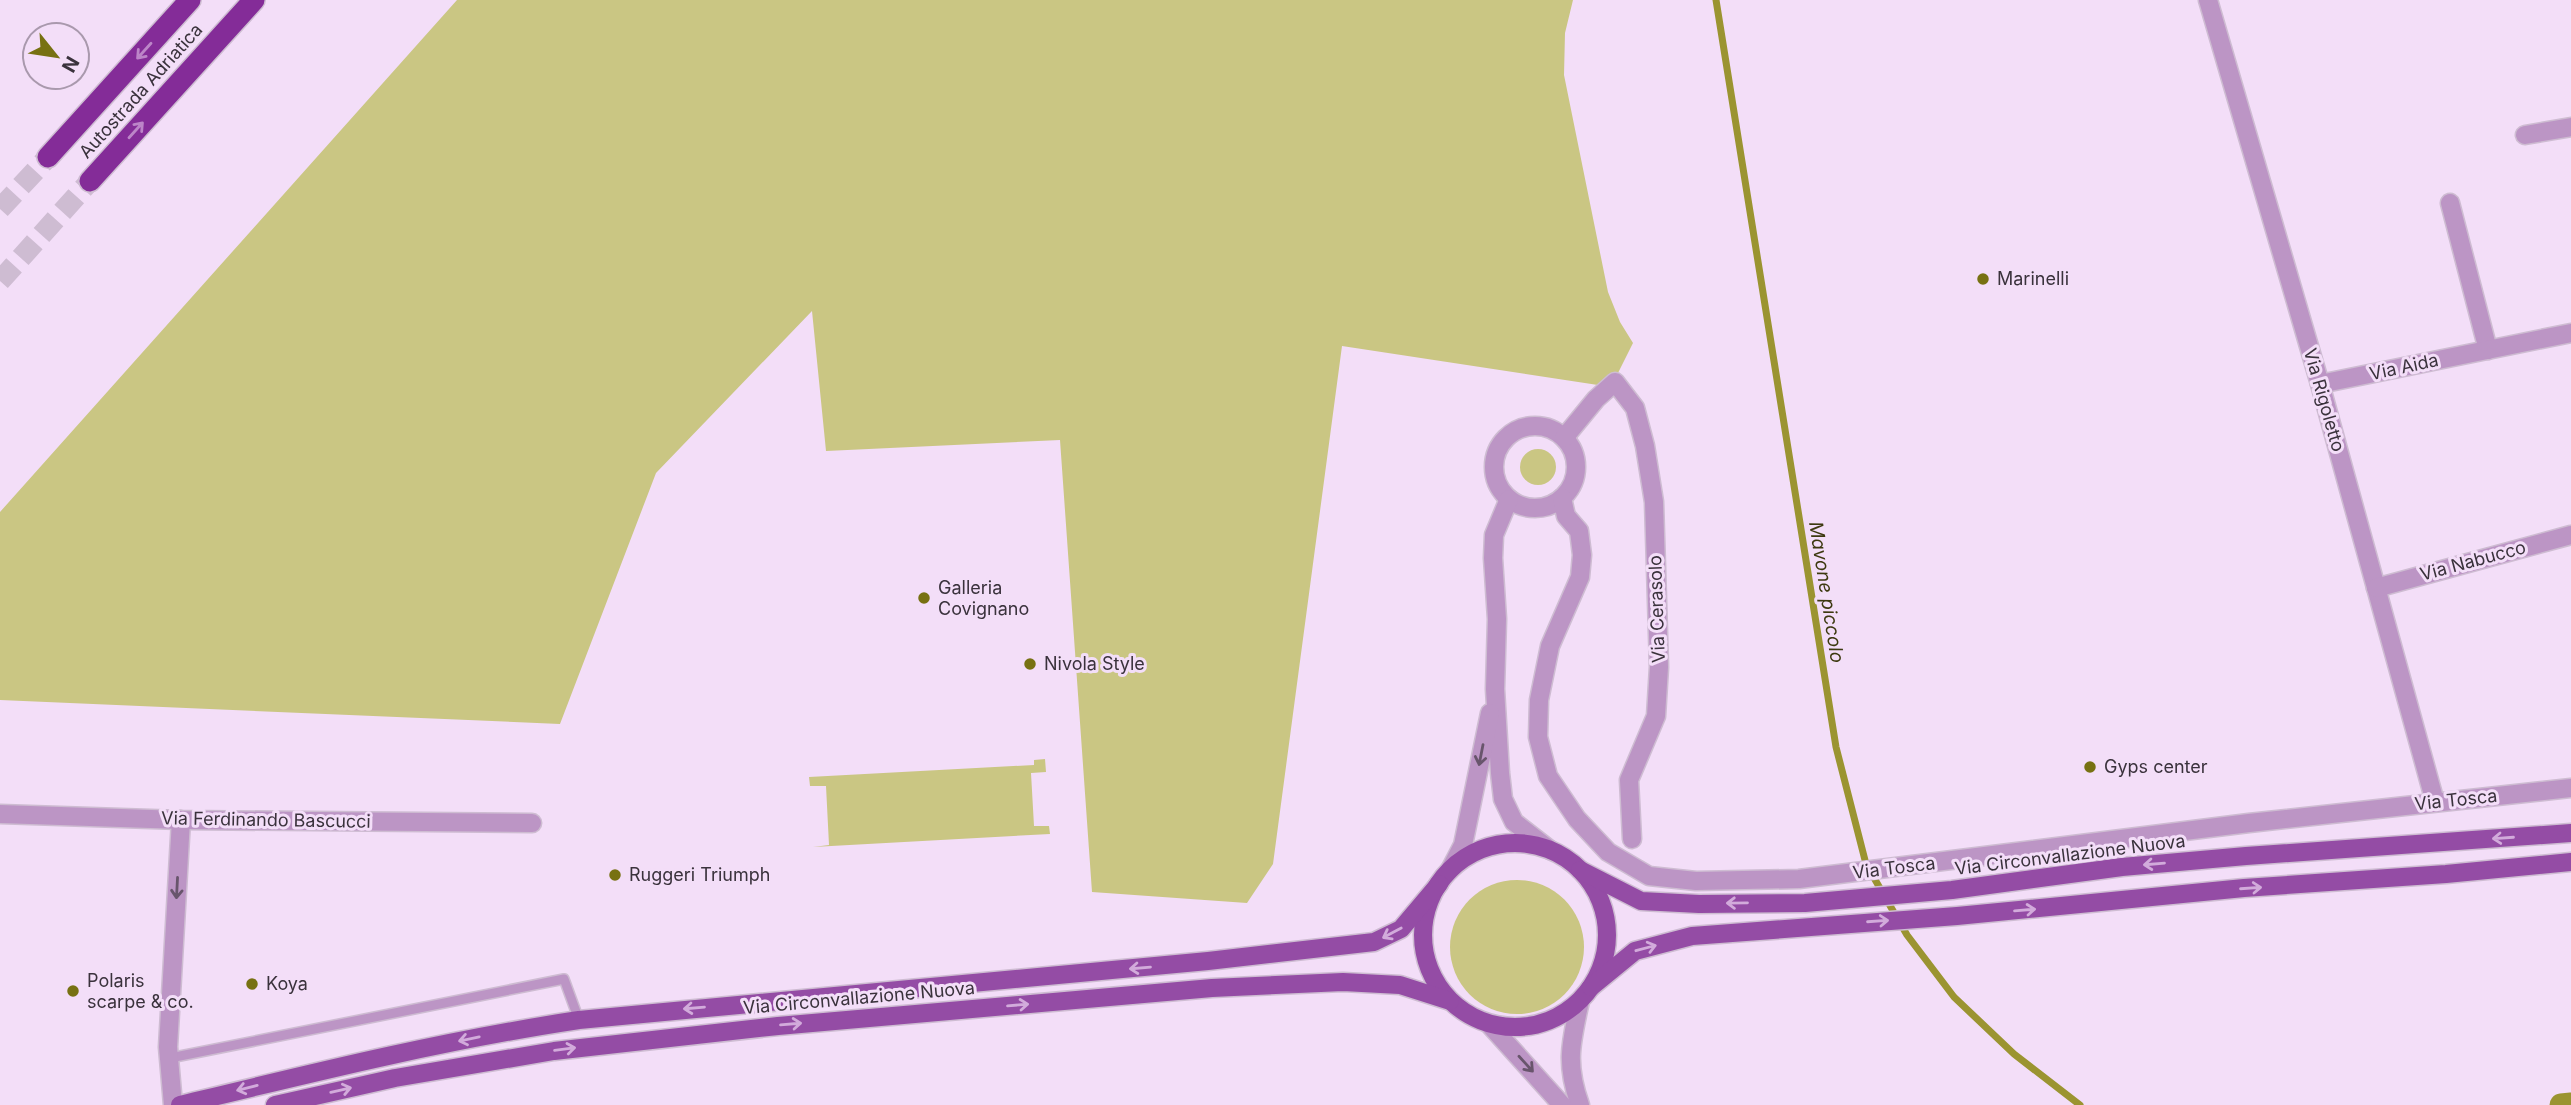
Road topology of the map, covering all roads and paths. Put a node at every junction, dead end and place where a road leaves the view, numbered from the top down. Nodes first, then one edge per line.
1 (190, 0) edge
2 (254, 0) edge
3 (2208, 0) edge
4 (2571, 127) edge
5 (2525, 135) dead end
6 (47, 157) tunnel mouth
7 (90, 181) tunnel mouth
8 (2450, 203) dead end
9 (2571, 333) edge
10 (2488, 350) junction
11 (2320, 384) junction
12 (1564, 438) junction
13 (1562, 498) junction
14 (1509, 499) junction
15 (2571, 535) edge
16 (2376, 588) junction
17 (1494, 688) junction
18 (2571, 788) edge
19 (2435, 802) junction
20 (0, 814) edge
21 (181, 820) junction
22 (532, 823) dead end
23 (2571, 834) edge
24 (1632, 839) dead end
25 (1550, 850) junction
26 (2571, 862) edge
27 (1580, 870) junction
28 (1444, 877) junction
29 (1586, 994) junction
30 (1450, 1001) junction
31 (579, 1020) junction
32 (1489, 1024) junction
33 (170, 1058) junction
34 (173, 1105) edge
35 (180, 1105) edge
36 (275, 1105) edge
37 (1562, 1105) edge
38 (1580, 1105) edge

1 -> 6 highway, Autostrada Adriatica
7 -> 2 highway, Autostrada Adriatica
3 - 11 street, Via Rigoletto
4 - 5 street
8 - 10 street
9 - 10 street, Via Aida
10 - 11 street, Via Aida
11 - 16 street, Via Rigoletto
12 - 13 street
12 - 14 street
12 - 24 street, Via Cerasolo
13 - 14 street
13 - 19 street, Via Tosca
14 - 17 street
15 - 16 street, Via Nabucco
16 - 19 street, Via Rigoletto
17 - 25 street
17 -> 28 street
18 - 19 street, Via Tosca
20 - 21 street, Via Ferdinando Bascucci
21 - 22 street, Via Ferdinando Bascucci
21 -> 33 street
23 -> 27 main road, Via Circonvallazione Nuova
25 - 27 main road
25 - 28 main road
29 -> 26 main road
27 - 29 main road
28 - 30 main road
28 -> 31 main road, Via Circonvallazione Nuova
29 - 32 main road
29 - 38 street
30 - 32 main road
36 -> 30 main road, Via Circonvallazione Nuova
31 - 33 lane
31 -> 35 main road, Via Circonvallazione Nuova
32 -> 37 street
33 - 34 street

